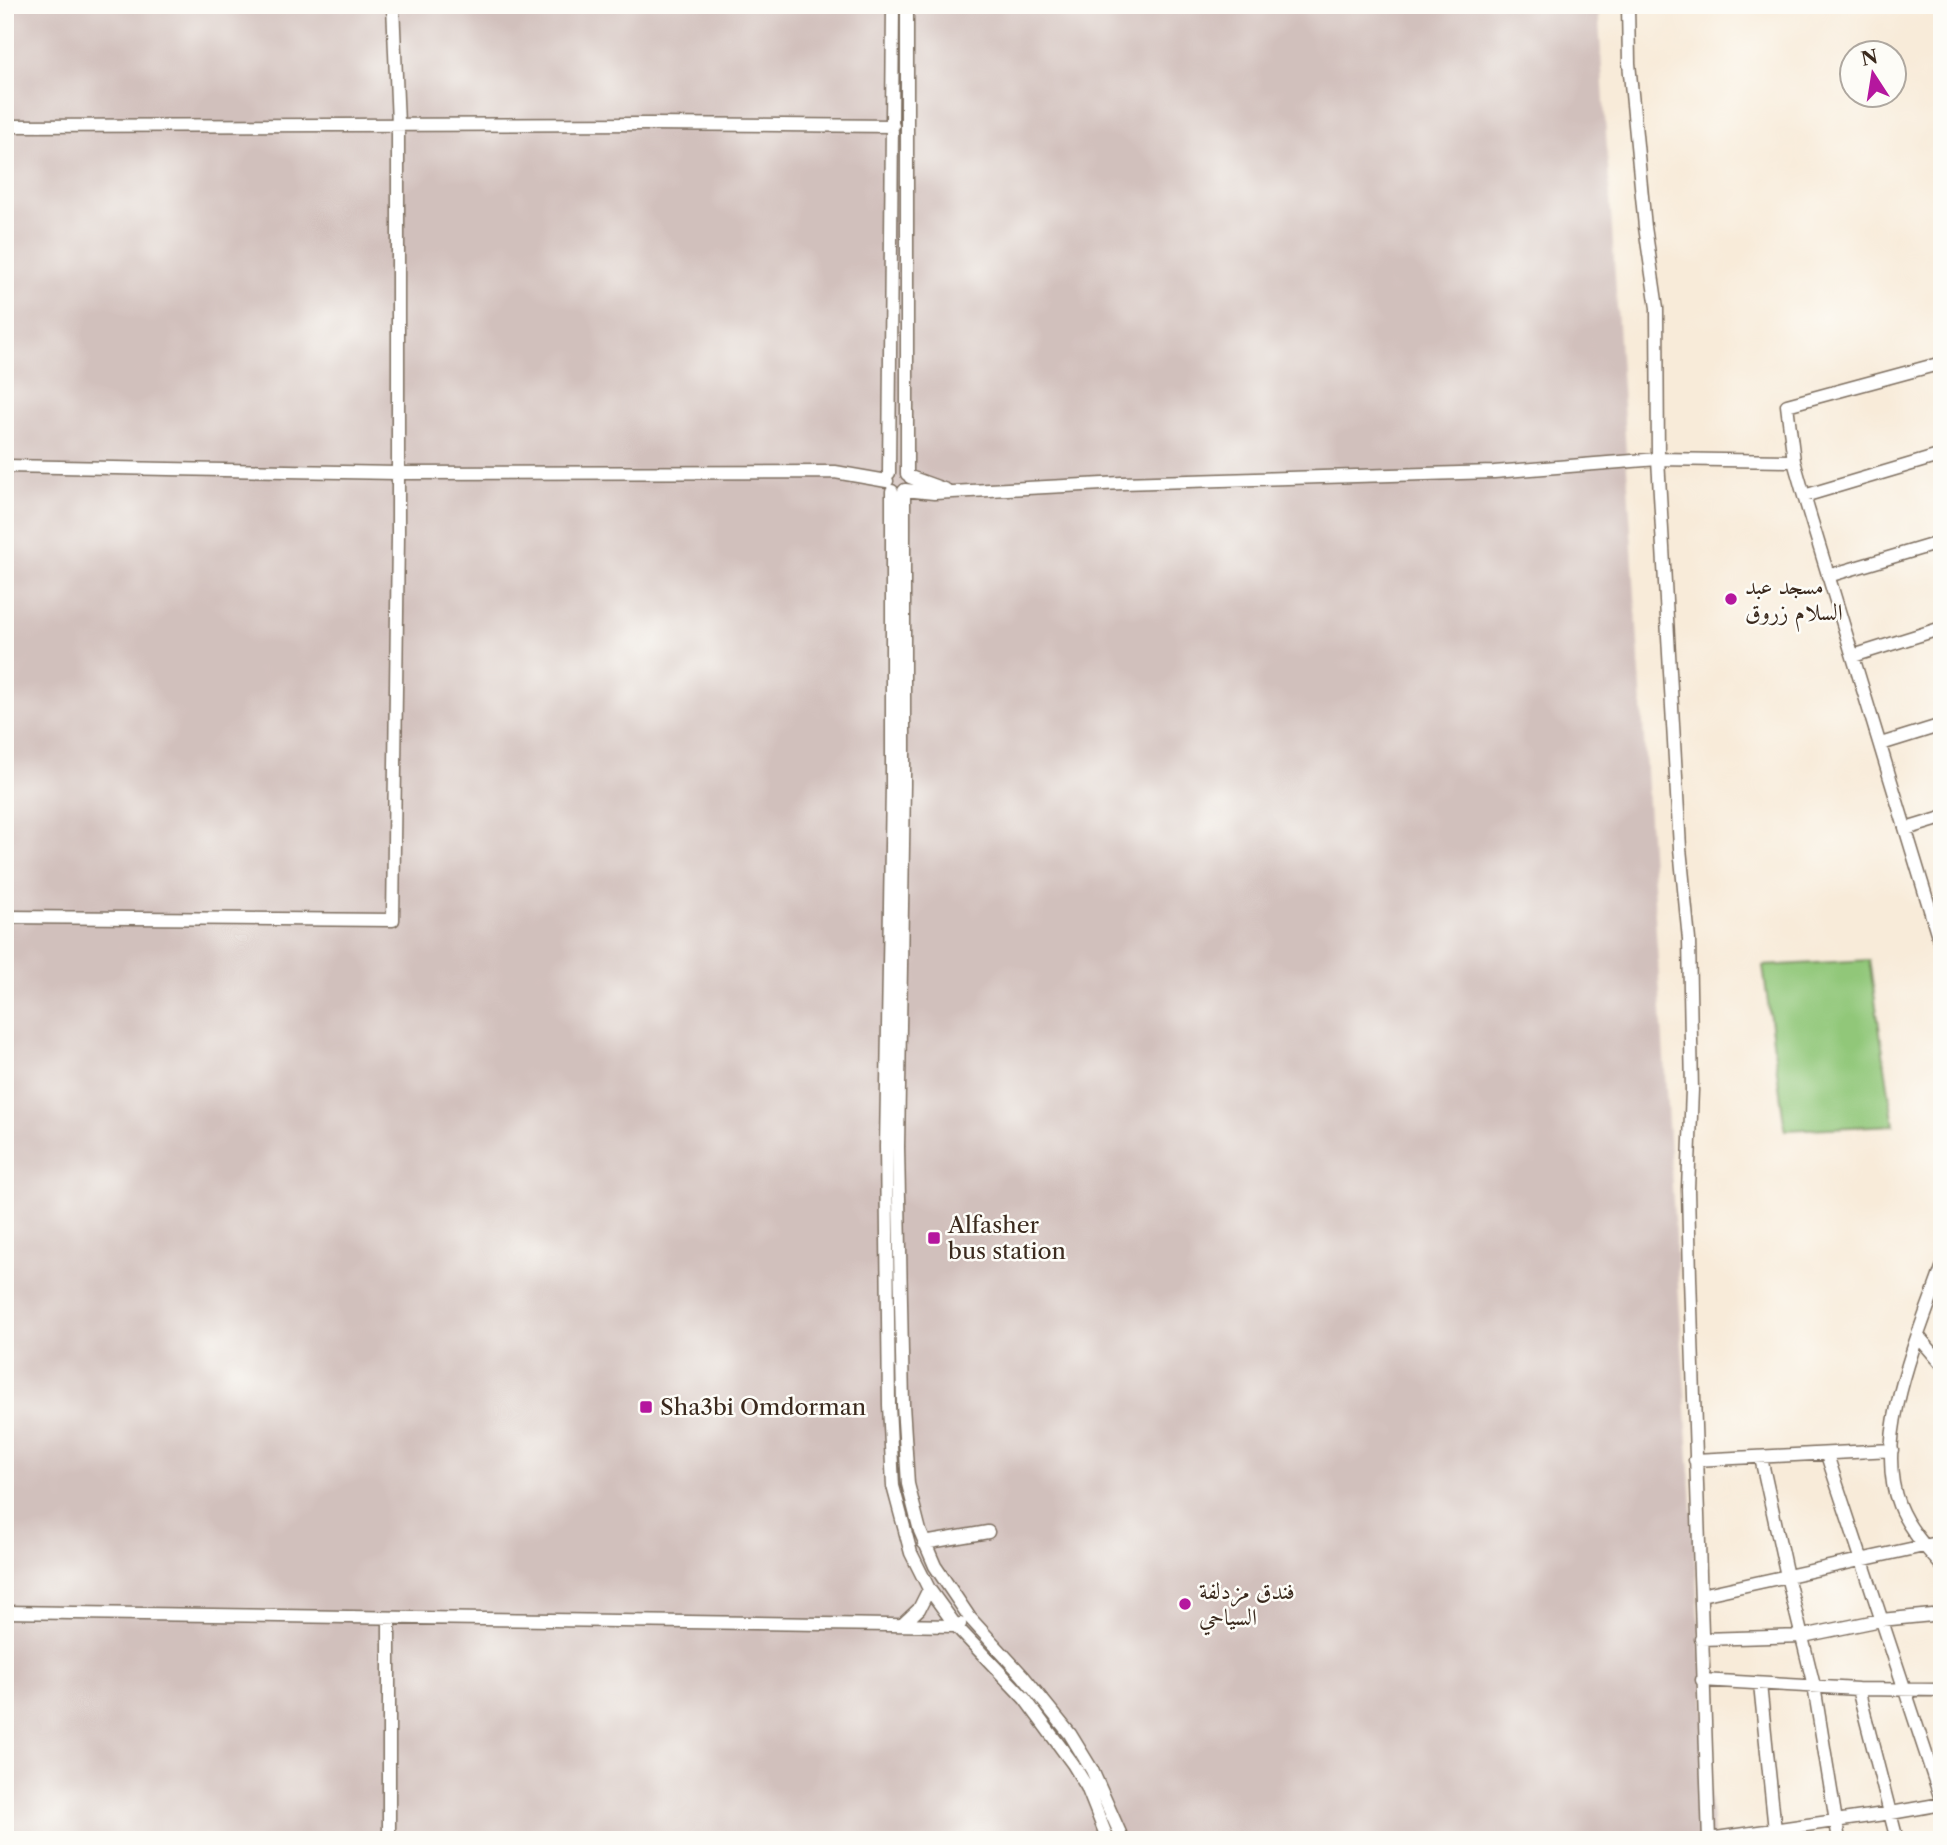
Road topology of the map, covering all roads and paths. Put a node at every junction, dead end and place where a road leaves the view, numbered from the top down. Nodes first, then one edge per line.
1 (393, 5) edge
2 (893, 5) edge
3 (907, 5) edge
4 (1628, 5) edge
5 (398, 124) junction
6 (5, 126) edge
7 (893, 126) junction
8 (1942, 363) edge
9 (1942, 455) edge
10 (1658, 459) junction
11 (1794, 461) junction
12 (5, 466) edge
13 (396, 473) junction
14 (908, 475) junction
15 (895, 485) junction
16 (950, 491) junction
17 (1804, 496) junction
18 (1942, 542) edge
19 (1828, 576) junction
20 (1942, 628) edge
21 (1853, 656) junction
22 (1942, 725) edge
23 (1881, 744) junction
24 (1942, 818) edge
25 (1906, 829) junction
26 (1937, 913) edge
27 (5, 917) edge
28 (1942, 949) edge
29 (893, 1203) junction
30 (1942, 1268) edge
31 (1918, 1336) junction
32 (1937, 1349) edge
33 (1942, 1364) edge
34 (1892, 1450) junction
35 (1827, 1455) junction
36 (1761, 1458) junction
37 (1695, 1460) junction
38 (988, 1532) dead end
39 (1942, 1542) edge
40 (924, 1543) junction
41 (1924, 1545) junction
42 (1860, 1559) junction
43 (1942, 1566) edge
44 (1787, 1577) junction
45 (929, 1589) junction
46 (1701, 1595) junction
47 (5, 1612) edge
48 (1942, 1614) edge
49 (389, 1618) junction
50 (970, 1618) junction
51 (1881, 1619) junction
52 (902, 1625) junction
53 (956, 1626) junction
54 (1802, 1636) junction
55 (1701, 1639) junction
56 (1702, 1680) junction
57 (1760, 1684) junction
58 (1814, 1686) junction
59 (1858, 1689) junction
60 (1904, 1690) junction
61 (1942, 1690) edge
62 (1942, 1803) edge
63 (1891, 1814) junction
64 (1836, 1821) junction
65 (1775, 1835) edge
66 (1709, 1839) edge
67 (388, 1840) edge
68 (1108, 1840) edge
69 (1123, 1840) edge
70 (1839, 1840) edge
71 (1897, 1840) edge

1 - 5 street
2 - 7 street
3 - 14 street
4 - 10 street
5 - 6 street
5 - 7 street
5 - 13 street
7 - 15 street
8 - 11 street
9 - 17 street
10 - 11 street
10 - 16 street
10 - 37 street
11 - 17 street
12 - 13 street
13 - 15 street
13 - 27 street
14 - 15 street
14 - 15 street
14 - 16 street
15 - 16 street
15 - 29 street
17 - 19 street
18 - 19 street
19 - 21 street
20 - 21 street
21 - 23 street
22 - 23 street
23 - 25 street
24 - 25 street
25 - 26 street
26 - 28 street
29 - 40 street
29 - 45 street
30 - 31 street
31 - 32 street
31 - 34 street
32 - 33 street
34 - 35 street
34 - 41 street
35 - 36 street
35 - 42 street
36 - 37 street
36 - 44 street
37 - 46 street
38 - 40 street
39 - 41 street
40 - 50 street
41 - 42 street
41 - 43 street
42 - 44 street
42 - 51 street
44 - 46 street
44 - 54 street
45 - 52 street
45 - 53 street
46 - 55 street
47 - 49 street
48 - 51 street
49 - 52 street
49 - 67 street
50 - 53 street
50 - 69 street
51 - 54 street
51 - 60 street
52 - 53 street
53 - 68 street
54 - 55 street
54 - 58 street
55 - 56 street
56 - 57 street
56 - 66 street
57 - 58 street
57 - 65 street
58 - 59 street
58 - 64 street
59 - 60 street
59 - 63 street
60 - 61 street
60 - 62 street
62 - 63 street
63 - 64 street
63 - 71 street
64 - 65 street
64 - 70 street
65 - 66 street

